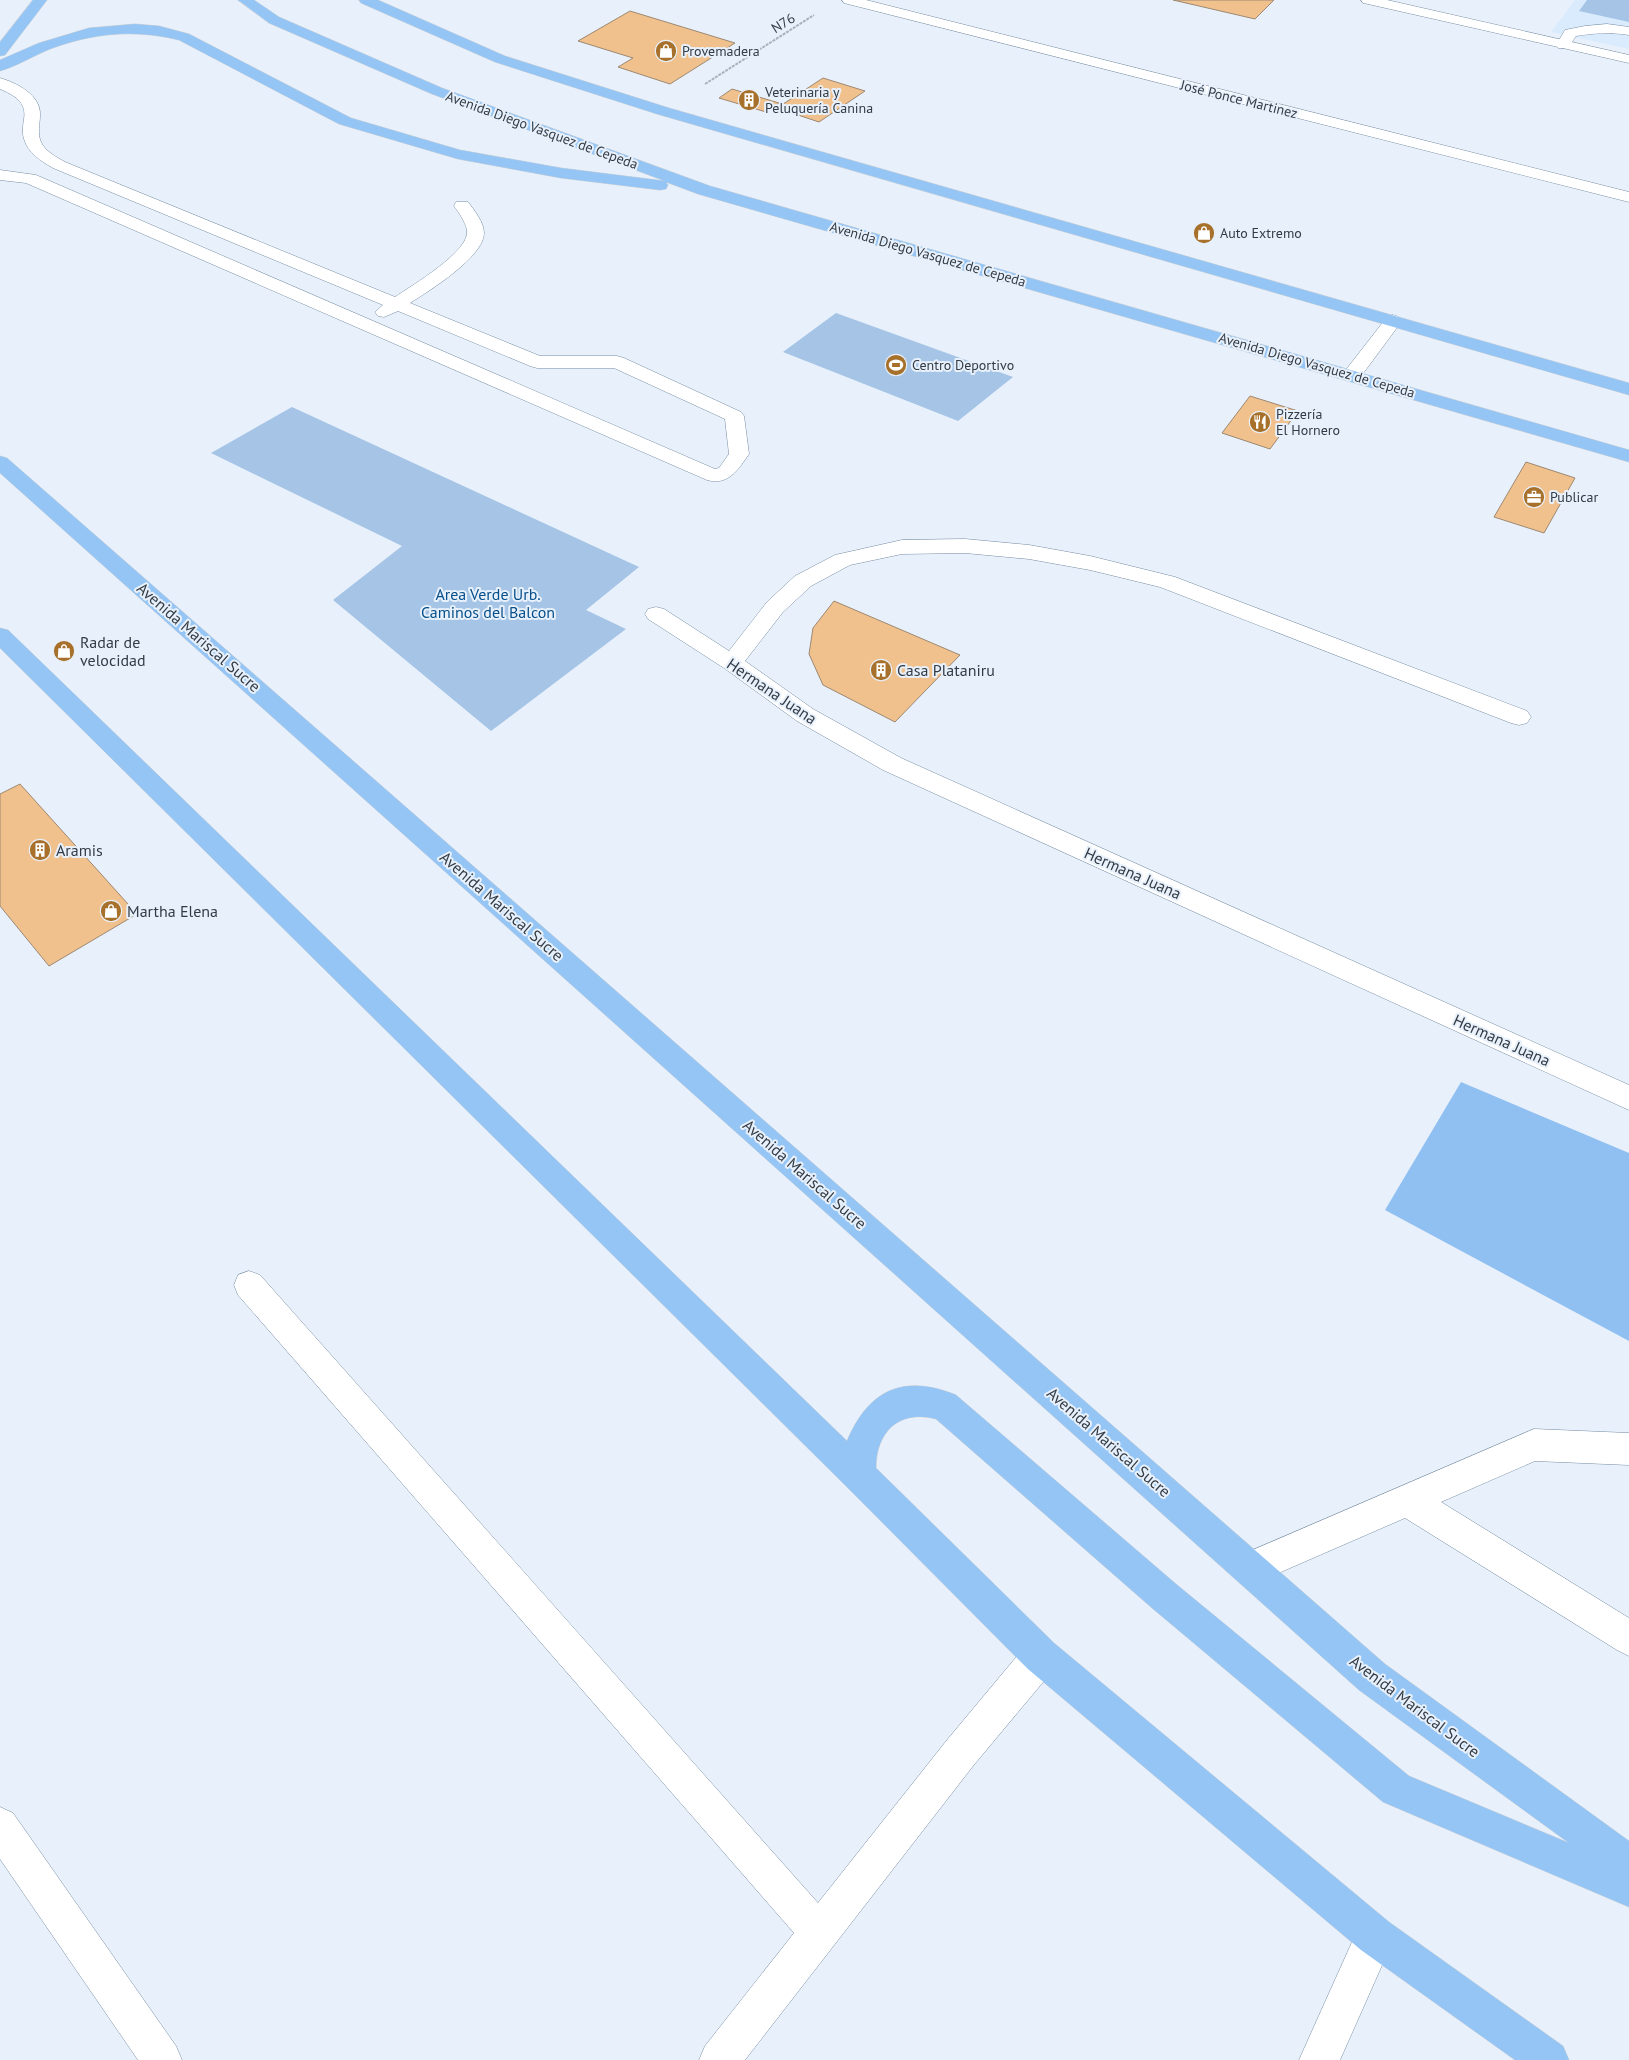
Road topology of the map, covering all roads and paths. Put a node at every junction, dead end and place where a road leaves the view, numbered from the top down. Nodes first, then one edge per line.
1 (40, 0) edge
2 (245, 0) edge
3 (366, 0) edge
4 (849, 0) edge
5 (1368, 0) edge
6 (821, 11) dead end
7 (1629, 31) edge
8 (1563, 45) junction
9 (0, 52) edge
10 (1629, 59) edge
11 (0, 66) edge
12 (0, 83) edge
13 (663, 111) junction
14 (0, 175) edge
15 (704, 190) junction
16 (134, 196) junction
17 (1629, 198) edge
18 (462, 206) dead end
19 (103, 211) junction
20 (274, 254) junction
21 (240, 270) junction
22 (396, 303) junction
23 (1393, 321) junction
24 (366, 324) junction
25 (537, 362) junction
26 (1352, 375) junction
27 (503, 385) junction
28 (1629, 389) edge
29 (1629, 456) edge
30 (0, 462) edge
31 (656, 614) dead end
32 (0, 635) edge
33 (732, 664) junction
34 (1518, 717) dead end
35 (1629, 1098) edge
36 (249, 1285) dead end
37 (1629, 1449) edge
38 (859, 1475) junction
39 (1407, 1500) junction
40 (1251, 1568) junction
41 (1629, 1638) edge
42 (1041, 1656) junction
43 (2, 1834) edge
44 (1629, 1864) edge
45 (1629, 1888) edge
46 (819, 1933) junction
47 (1375, 1936) junction
48 (162, 2060) edge
49 (719, 2060) edge
50 (1318, 2060) edge
51 (1549, 2060) edge

1 - 9 main road
2 - 15 main road, Avenida Diego Vasquez de Cepeda
3 - 13 main road
4 - 17 street, José Ponce Martinez
5 - 8 street
6 - 13 path, N76
7 - 8 street
8 - 10 street
11 - 15 main road
12 - 16 street
13 - 23 main road
14 - 19 street
15 - 26 main road, Avenida Diego Vasquez de Cepeda
16 - 19 street
16 - 20 street
18 - 22 street
19 - 21 street
20 - 21 street
20 - 22 street
21 - 24 street
22 - 24 street
22 - 25 street
23 - 26 street
23 - 28 main road
24 - 27 street
25 - 27 street
25 - 27 street
26 - 29 main road, Avenida Diego Vasquez de Cepeda
30 - 40 main road, Avenida Mariscal Sucre
31 - 33 street, Hermana Juana
32 - 38 main road
33 - 34 street
33 - 35 street, Hermana Juana
36 - 46 street
37 - 39 street
38 - 42 main road
38 - 45 main road
39 - 40 street
39 - 41 street
40 - 44 main road, Avenida Mariscal Sucre
42 - 46 street
42 - 47 main road
43 - 48 street
46 - 49 street
47 - 50 street
47 - 51 main road

